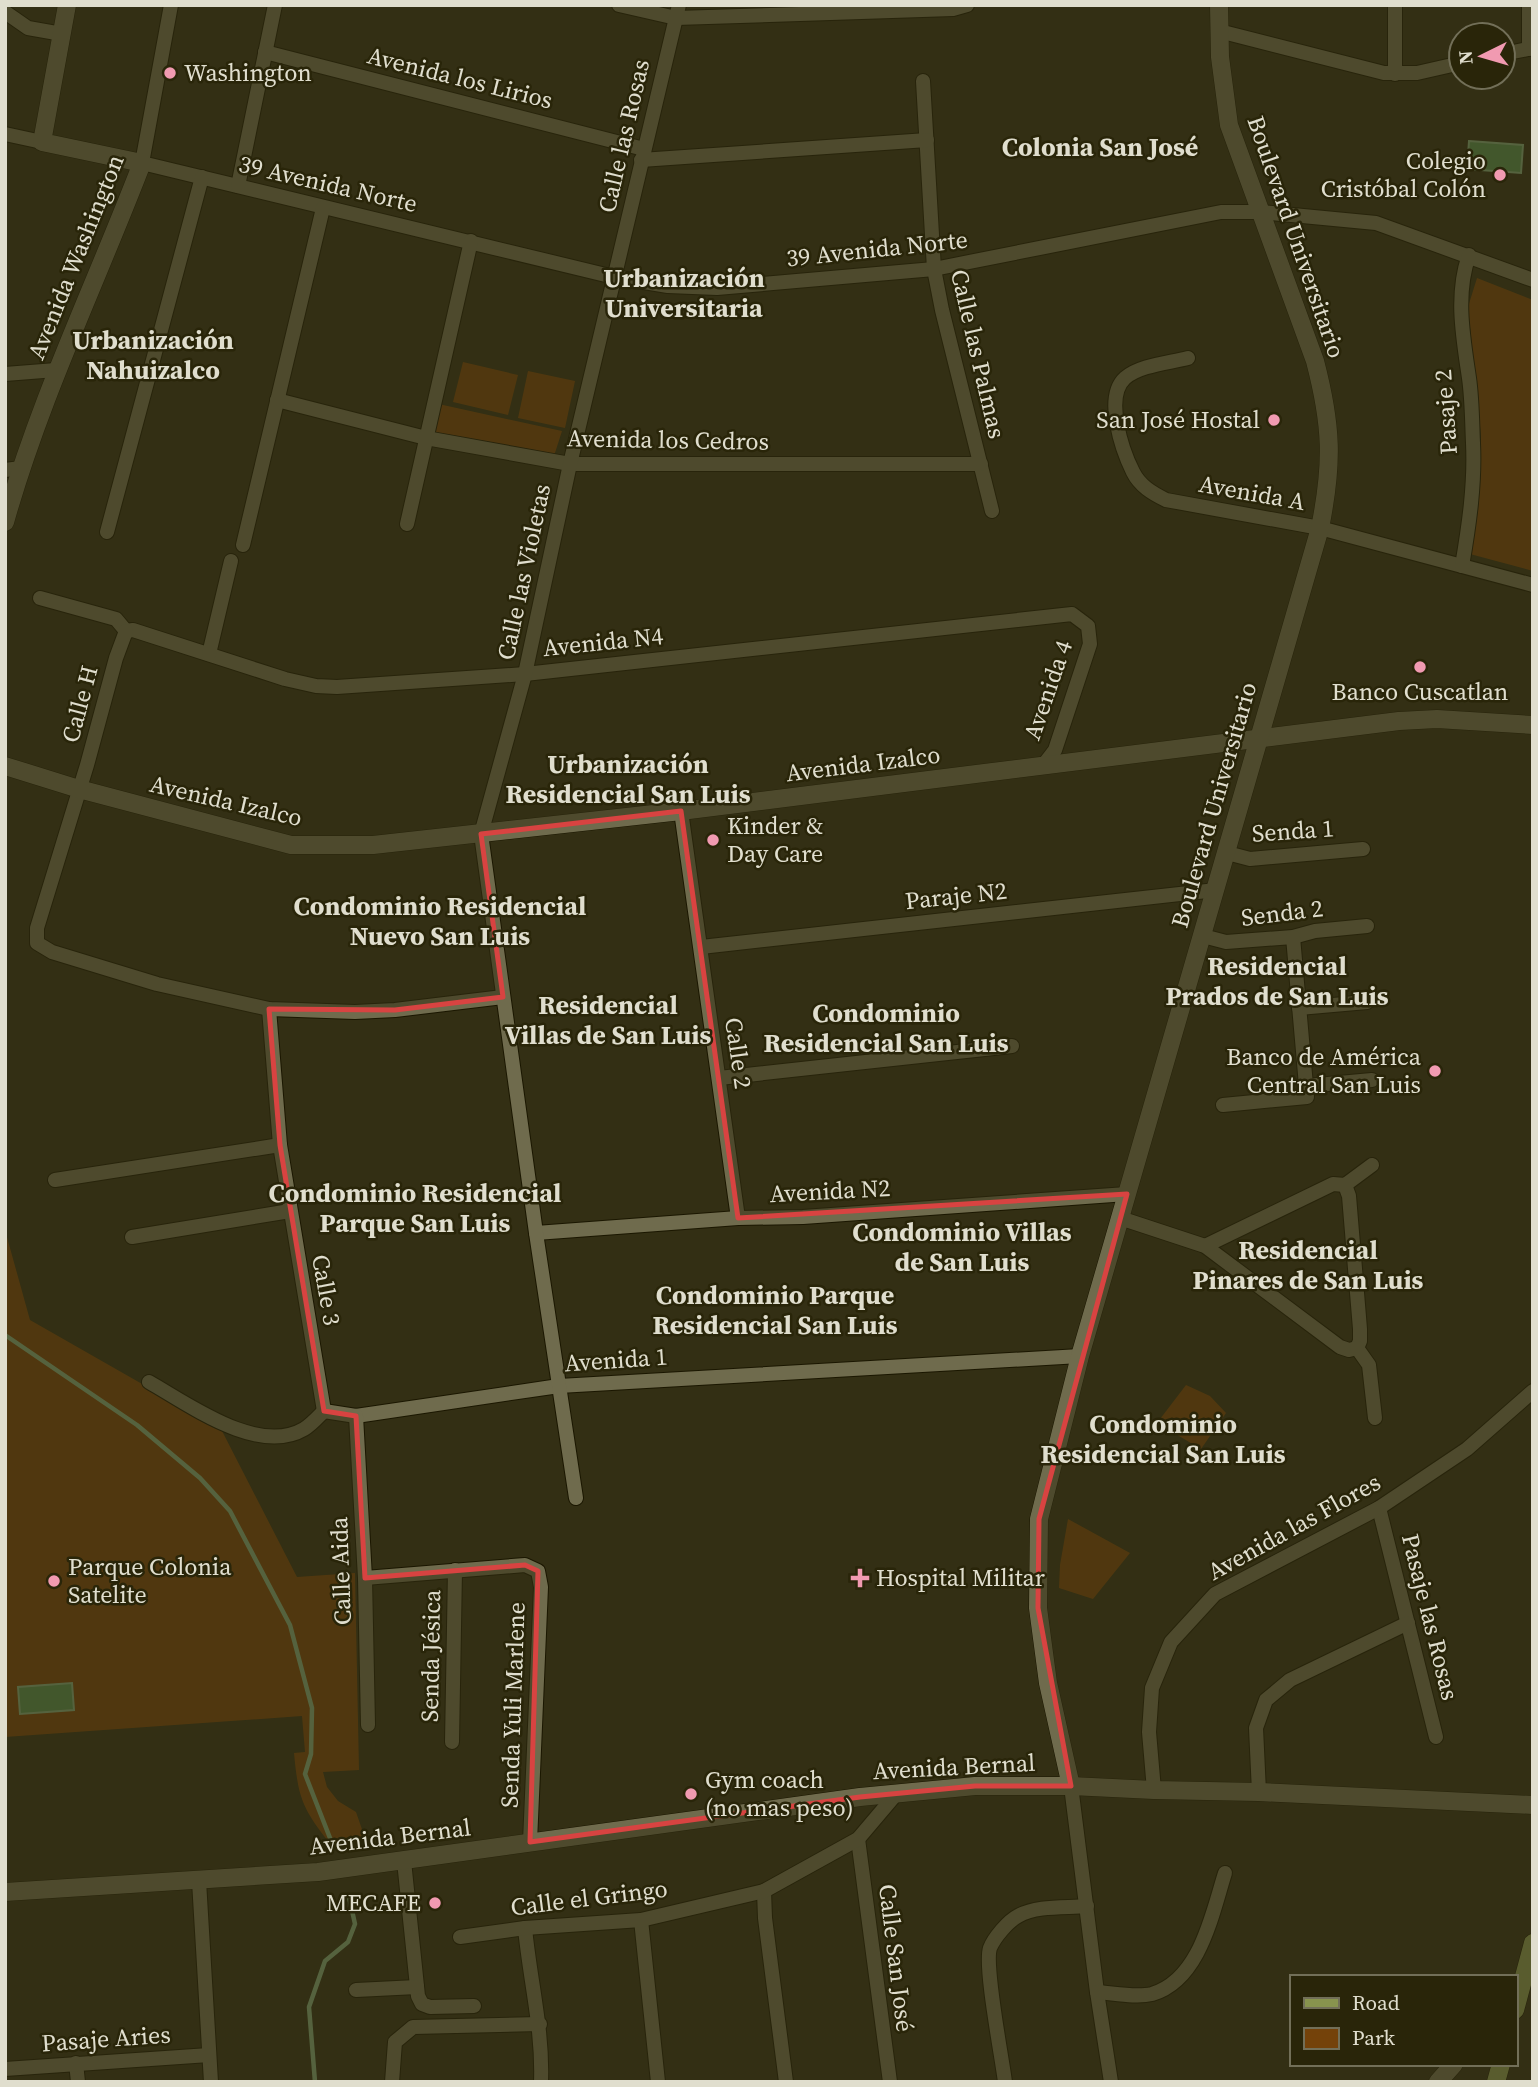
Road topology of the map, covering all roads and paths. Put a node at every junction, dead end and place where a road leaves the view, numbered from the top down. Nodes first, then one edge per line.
1 (67, 5) edge
2 (171, 5) edge
3 (275, 5) edge
4 (619, 5) edge
5 (967, 5) edge
6 (1220, 5) edge
7 (1395, 5) edge
8 (1529, 5) edge
9 (5, 12) edge
10 (677, 12) edge
11 (1219, 31) junction
12 (62, 34) junction
13 (1531, 48) edge
14 (265, 52) junction
15 (1447, 66) edge
16 (1395, 74) junction
17 (923, 81) dead end
18 (5, 134) edge
19 (928, 140) junction
20 (42, 142) junction
21 (643, 154) junction
22 (142, 163) junction
23 (202, 177) junction
24 (238, 186) junction
25 (323, 208) junction
26 (1261, 212) junction
27 (471, 241) junction
28 (1469, 255) junction
29 (934, 269) junction
30 (614, 276) junction
31 (1533, 280) edge
32 (1188, 358) dead end
33 (56, 370) junction
34 (5, 374) edge
35 (277, 400) junction
36 (426, 438) junction
37 (570, 464) junction
38 (981, 464) junction
39 (13, 469) edge
40 (992, 511) dead end
41 (5, 522) edge
42 (407, 524) dead end
43 (1320, 528) junction
44 (107, 532) dead end
45 (243, 545) dead end
46 (231, 561) dead end
47 (1462, 566) junction
48 (1533, 585) edge
49 (40, 598) dead end
50 (1088, 626) joint
51 (126, 631) junction
52 (209, 654) junction
53 (525, 674) junction
54 (1533, 725) edge
55 (1259, 740) junction
56 (5, 766) edge
57 (1042, 767) junction
58 (79, 789) junction
59 (681, 811) junction
60 (481, 834) junction
61 (1363, 849) dead end
62 (1227, 853) junction
63 (1216, 890) junction
64 (1367, 926) dead end
65 (1203, 936) junction
66 (1293, 937) junction
67 (701, 947) junction
68 (503, 998) junction
69 (1367, 1002) dead end
70 (1299, 1008) junction
71 (269, 1009) junction
72 (1012, 1046) dead end
73 (719, 1078) junction
74 (1372, 1080) dead end
75 (1306, 1091) junction
76 (1223, 1105) dead end
77 (280, 1145) junction
78 (1372, 1165) dead end
79 (55, 1180) dead end
80 (1345, 1185) junction
81 (1126, 1194) junction
82 (290, 1211) junction
83 (738, 1218) junction
84 (1120, 1218) junction
85 (536, 1233) junction
86 (132, 1237) dead end
87 (1205, 1245) junction
88 (1357, 1348) junction
89 (1080, 1356) junction
90 (149, 1382) dead end
91 (559, 1386) junction
92 (1533, 1391) edge
93 (324, 1412) junction
94 (356, 1416) junction
95 (1375, 1418) dead end
96 (576, 1498) dead end
97 (1379, 1508) junction
98 (455, 1570) junction
99 (365, 1578) junction
100 (1408, 1623) junction
101 (368, 1725) dead end
102 (1436, 1737) dead end
103 (452, 1742) dead end
104 (1071, 1786) junction
105 (1154, 1790) junction
106 (1259, 1792) junction
107 (897, 1793) junction
108 (1533, 1805) edge
109 (858, 1839) junction
110 (530, 1842) junction
111 (404, 1861) junction
112 (1225, 1873) dead end
113 (199, 1881) junction
114 (764, 1891) junction
115 (5, 1892) edge
116 (1087, 1906) junction
117 (641, 1920) junction
118 (525, 1928) junction
119 (460, 1937) dead end
120 (1531, 1951) edge
121 (1515, 1975) edge
122 (417, 1987) junction
123 (356, 1990) dead end
124 (1097, 1992) junction
125 (1517, 2003) edge
126 (474, 2006) dead end
127 (540, 2024) junction
128 (209, 2055) junction
129 (76, 2063) junction
130 (1439, 2066) edge
131 (1452, 2066) edge
132 (5, 2069) edge
133 (78, 2082) edge
134 (211, 2082) edge
135 (392, 2082) edge
136 (541, 2082) edge
137 (658, 2082) edge
138 (786, 2082) edge
139 (890, 2082) edge
140 (1005, 2082) edge
141 (1111, 2082) edge
142 (1426, 2082) edge
143 (1438, 2082) edge

1 - 12 street
2 - 22 street, Avenida Washington
3 - 14 street
4 - 10 street
5 - 10 street
6 - 11 street, Boulevard Universitario
7 - 16 street
8 - 13 street
9 - 12 street
10 - 21 street, Calle las Rosas
11 - 16 street
11 - 26 street, Boulevard Universitario
12 - 20 street
14 - 21 street, Avenida los Lirios
14 - 24 street
15 - 16 street
17 - 19 street, Calle las Palmas
18 - 20 street
19 - 21 street, Avenida los Lirios
19 - 29 street, Calle las Palmas
20 - 22 street
21 - 30 street, Calle las Rosas
22 - 23 street, 39 Avenida Norte
22 - 33 street, Avenida Washington
23 - 24 street, 39 Avenida Norte
23 - 44 street
24 - 25 street, 39 Avenida Norte
25 - 27 street, 39 Avenida Norte
25 - 35 street
26 - 28 street, 39 Avenida Norte
26 - 29 street, 39 Avenida Norte
26 - 43 street, Boulevard Universitario
27 - 30 street, 39 Avenida Norte
27 - 36 street
28 - 31 street, 39 Avenida Norte
28 - 47 street, Pasaje 2
29 - 30 street, 39 Avenida Norte
29 - 38 street, Calle las Palmas
30 - 37 street, Calle las Violetas
32 - 43 street, Avenida A
33 - 34 street
33 - 39 street, Avenida Washington
35 - 36 street, Avenida los Cedros
35 - 45 street
36 - 37 street, Avenida los Cedros
36 - 42 street
37 - 38 street, Avenida los Cedros
37 - 53 street, Calle las Violetas
38 - 40 street, Calle las Palmas
39 - 41 street, Avenida Washington
43 - 47 street, Avenida A
43 - 55 street, Boulevard Universitario
46 - 52 street
47 - 48 street, Avenida A
49 - 51 street, Avenida N4
50 - 53 street, Avenida N4
50 - 57 street, Avenida 4
51 - 52 street, Avenida N4
51 - 58 street, Calle H
52 - 53 street, Avenida N4
53 - 60 street, Calle las Violetas
54 - 55 street, Avenida Izalco
55 - 57 street, Avenida Izalco
55 - 62 street, Boulevard Universitario
56 - 58 street, Avenida Izalco
57 - 59 street, Avenida Izalco
58 - 60 street, Avenida Izalco
58 - 71 street, Calle H
59 - 60 street, Avenida Izalco
59 - 67 street, Calle 2
60 - 68 street
61 - 62 street, Senda 1
62 - 63 street, Boulevard Universitario
63 - 65 street, Boulevard Universitario
63 - 67 street, Paraje N2
64 - 66 street, Senda 2
65 - 66 street, Senda 2
65 - 81 street, Boulevard Universitario
66 - 70 street
67 - 73 street, Calle 2
68 - 71 street
68 - 85 street
69 - 70 street
70 - 75 street
71 - 77 street, Calle 3
72 - 73 street
73 - 83 street, Calle 2
74 - 75 street
75 - 76 street
77 - 79 street
77 - 82 street, Calle 3
78 - 80 street
80 - 87 street
80 - 88 street
81 - 83 street, Avenida N2
81 - 84 street, Boulevard Universitario
82 - 86 street
82 - 93 street, Calle 3
83 - 85 street, Avenida N2
84 - 87 street
84 - 89 street, Boulevard Universitario
85 - 91 street
87 - 88 street
88 - 95 street
89 - 91 street, Avenida 1
89 - 104 street, Boulevard Universitario
90 - 93 street
91 - 94 street, Avenida 1
91 - 96 street
92 - 97 street, Avenida las Flores
93 - 94 street, Avenida 1
94 - 99 street, Calle Aida
97 - 100 street, Pasaje las Rosas
97 - 105 street, Avenida las Flores
98 - 99 street
98 - 103 street, Senda Jésica
98 - 110 street, Senda Yuli Marlene
99 - 101 street, Calle Aida
100 - 102 street, Pasaje las Rosas
100 - 106 street
104 - 105 street, Avenida Bernal
104 - 107 street, Avenida Bernal
104 - 116 street
105 - 106 street, Avenida Bernal
106 - 108 street, Avenida Bernal
107 - 109 street, Calle el Gringo
107 - 110 street, Avenida Bernal
109 - 114 street, Calle el Gringo
109 - 139 street, Calle San José
110 - 111 street, Avenida Bernal
111 - 113 street, Avenida Bernal
111 - 122 street
112 - 124 street
113 - 115 street, Avenida Bernal
113 - 128 street
114 - 117 street, Calle el Gringo
114 - 138 street
116 - 124 street
116 - 140 street
117 - 118 street, Calle el Gringo
117 - 137 street
118 - 119 street, Calle el Gringo
118 - 127 street
120 - 121 street
120 - 125 main road
122 - 123 street
122 - 126 street
124 - 141 street
127 - 135 street
127 - 136 street
128 - 129 street, Pasaje Aries
128 - 134 street
129 - 132 street, Pasaje Aries
129 - 133 street
130 - 142 street
131 - 143 street

